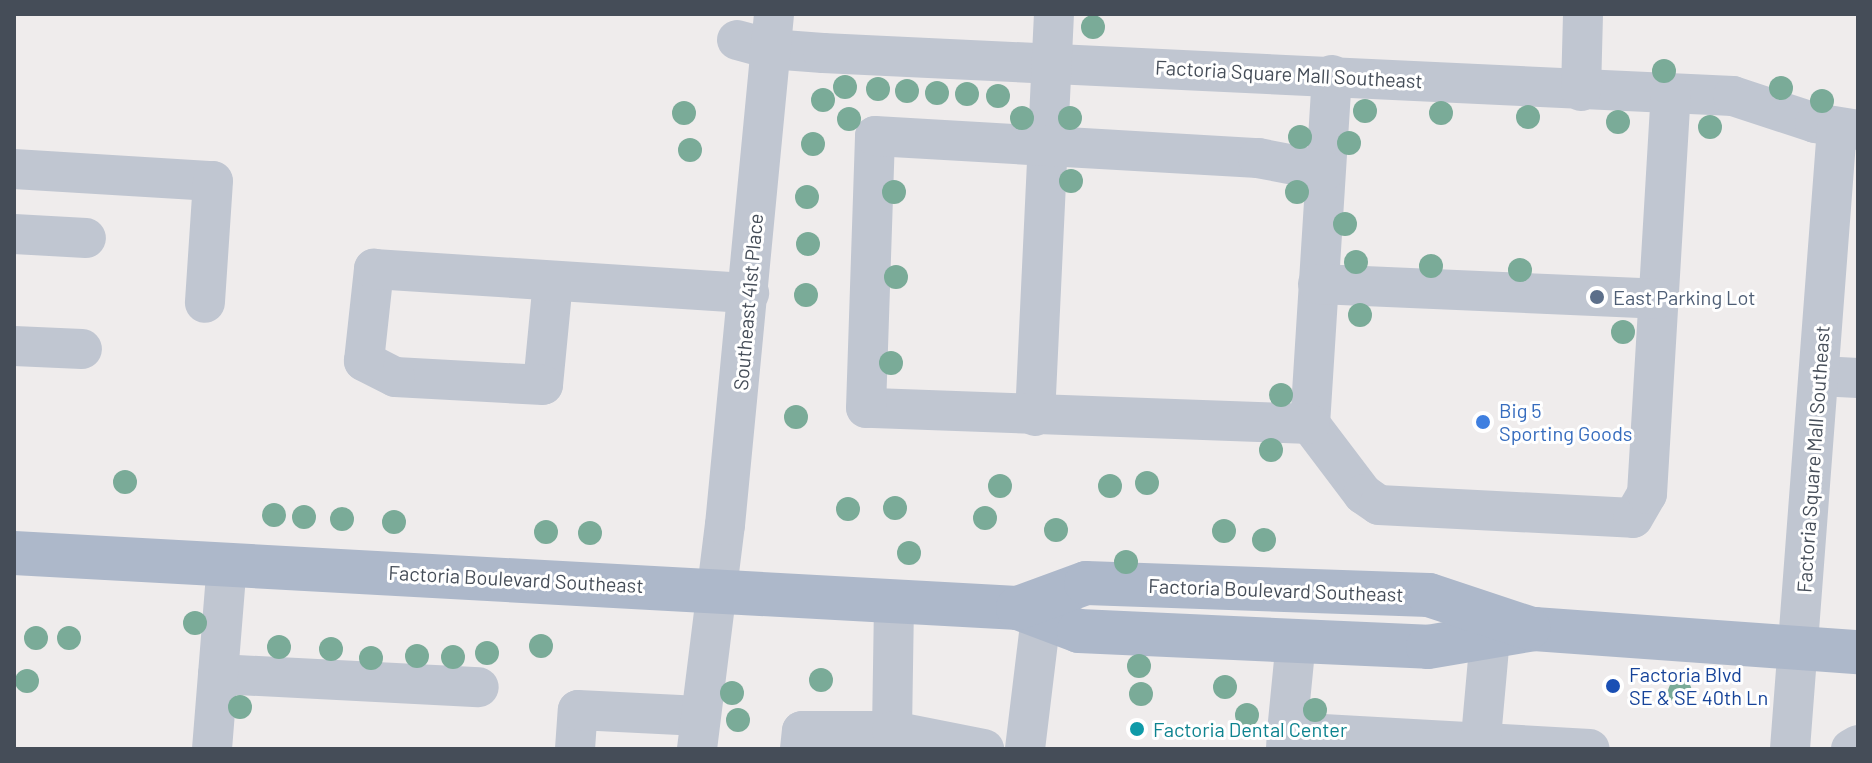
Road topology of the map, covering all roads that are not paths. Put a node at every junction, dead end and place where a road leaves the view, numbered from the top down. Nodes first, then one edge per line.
1 (1054, 14) edge
2 (1583, 14) edge
3 (760, 34) edge
4 (1051, 62) junction
5 (1332, 75) junction
6 (1581, 91) junction
7 (1671, 95) junction
8 (1848, 129) edge
9 (1050, 148) junction
10 (14, 169) edge
11 (1325, 171) junction
12 (14, 234) edge
13 (86, 238) dead end
14 (553, 281) junction
15 (1318, 284) junction
16 (749, 293) junction
17 (1658, 299) junction
18 (205, 303) dead end
19 (14, 346) edge
20 (82, 349) dead end
21 (1819, 376) junction
22 (1858, 378) edge
23 (1035, 416) junction
24 (1310, 424) junction
25 (14, 553) edge
26 (227, 564) junction
27 (719, 590) junction
28 (894, 602) junction
29 (1030, 612) junction
30 (1534, 629) junction
31 (1490, 638) junction
32 (1296, 641) junction
33 (1799, 647) junction
34 (1858, 652) edge
35 (218, 674) junction
36 (479, 687) dead end
37 (892, 731) junction
38 (699, 732) edge
39 (1286, 740) edge
40 (1429, 744) edge
41 (1858, 745) edge
42 (961, 746) edge
43 (1480, 746) edge
44 (212, 749) edge
45 (575, 749) edge
46 (800, 749) edge
47 (1025, 749) edge
48 (1590, 749) edge
49 (1790, 749) edge
50 (1851, 749) edge

1 - 4 street
2 - 6 street
3 - 4 street, Factoria Square Mall Southeast
3 - 16 street, Southeast 41st Place
4 - 5 street, Factoria Square Mall Southeast
4 - 9 street
5 - 6 street, Factoria Square Mall Southeast
5 - 11 street
6 - 7 street, Factoria Square Mall Southeast
7 - 8 street, Factoria Square Mall Southeast
7 - 17 street
8 - 21 street, Factoria Square Mall Southeast
9 - 11 street
9 - 23 street
9 - 23 street
10 - 18 street
11 - 15 street
12 - 13 street
14 - 14 street
14 - 16 street
15 - 17 street
15 - 24 street
16 - 27 street, Southeast 41st Place
17 - 24 street
19 - 20 street
21 - 22 street
21 - 33 street, Factoria Square Mall Southeast
23 - 24 street
25 - 26 main road, Factoria Boulevard Southeast
26 - 27 main road, Factoria Boulevard Southeast
26 - 35 street
27 - 28 main road, Factoria Boulevard Southeast
27 - 38 street, Southeast 41st Place
28 - 29 main road, Factoria Boulevard Southeast
28 - 37 street
29 - 30 main road, Factoria Boulevard Southeast
29 - 32 main road, Factoria Boulevard Southeast
29 - 47 street
30 - 31 main road, Factoria Boulevard Southeast
30 - 33 main road, Factoria Boulevard Southeast
31 - 32 main road, Factoria Boulevard Southeast
31 - 43 street
32 - 39 street
33 - 34 main road, Factoria Boulevard Southeast
33 - 49 street, Factoria Square Mall Southeast
35 - 36 street
35 - 44 street
37 - 42 street
37 - 46 street
38 - 45 street
39 - 40 street
40 - 43 street
41 - 50 street
43 - 48 street

